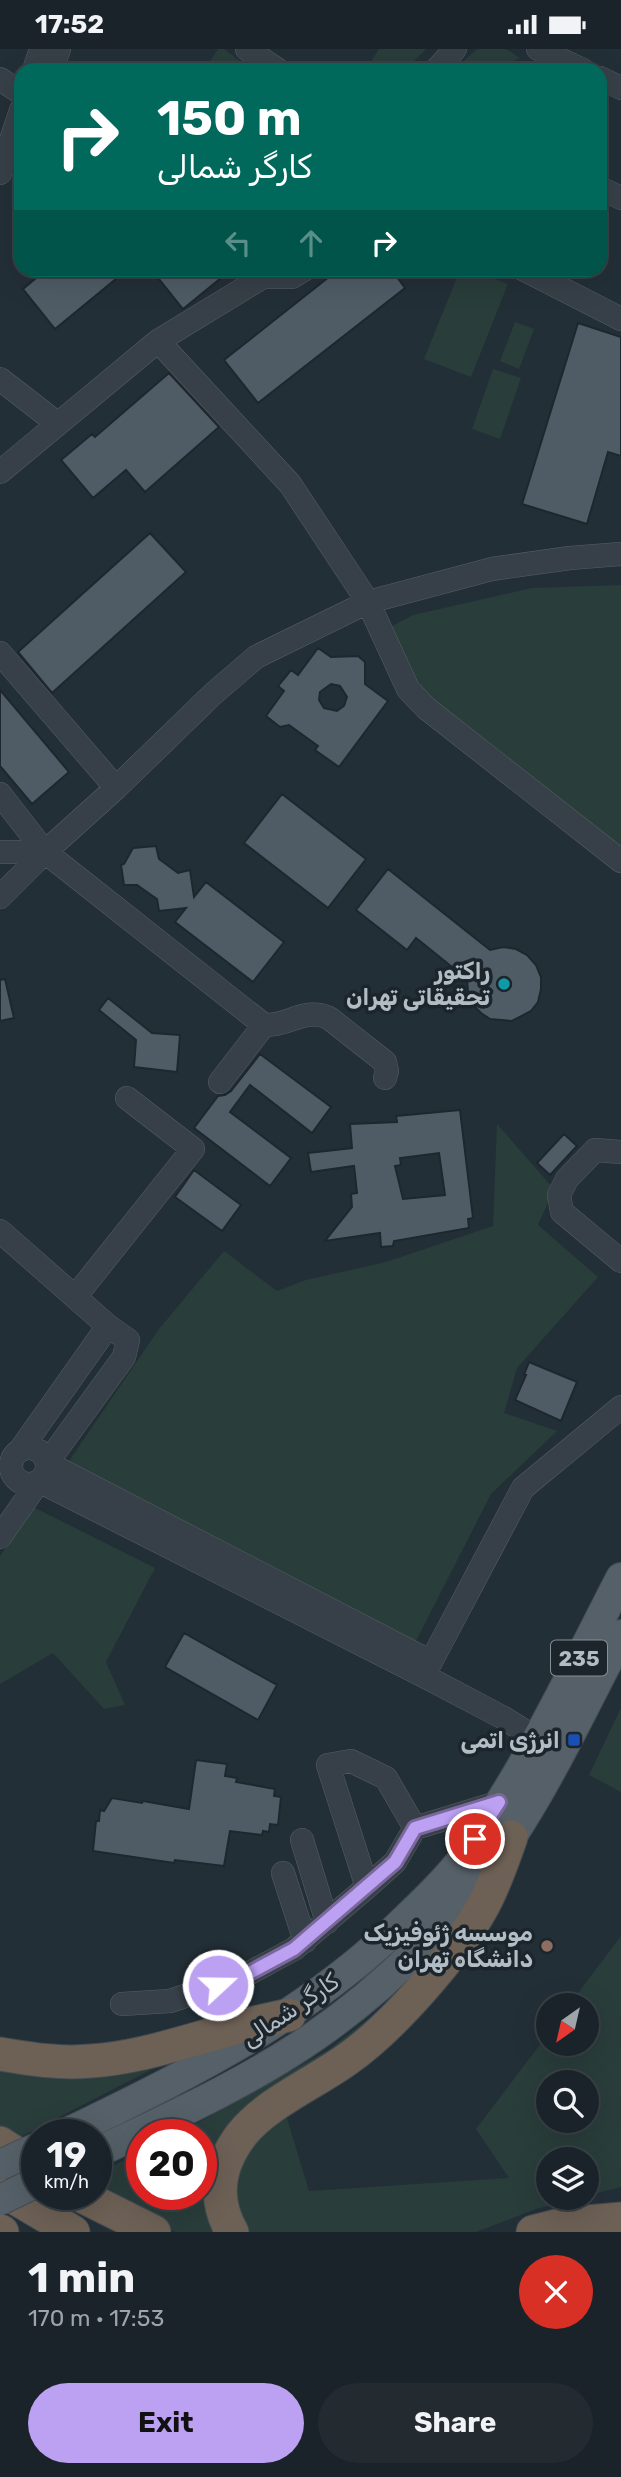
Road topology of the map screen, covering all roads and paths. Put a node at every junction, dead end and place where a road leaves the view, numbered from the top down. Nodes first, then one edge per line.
1 (247, 49) edge
2 (455, 49) edge
3 (538, 49) edge
4 (268, 63) edge
5 (442, 63) edge
6 (568, 63) edge
7 (14, 131) edge
8 (0, 173) edge
9 (263, 277) edge
10 (263, 277) edge
11 (292, 277) edge
12 (539, 277) edge
13 (621, 319) edge
14 (158, 341) junction
15 (0, 379) edge
16 (58, 424) junction
17 (0, 472) edge
18 (621, 554) edge
19 (368, 602) junction
20 (0, 653) edge
21 (116, 788) junction
22 (0, 794) edge
23 (0, 852) edge
24 (45, 852) junction
25 (621, 861) edge
26 (0, 897) edge
27 (264, 1025) junction
28 (385, 1078) dead end
29 (220, 1082) dead end
30 (127, 1098) dead end
31 (621, 1152) edge
32 (0, 1231) edge
33 (621, 1261) edge
34 (75, 1297) junction
35 (108, 1326) junction
36 (621, 1407) edge
37 (8, 1466) edge
38 (43, 1472) junction
39 (0, 1537) edge
40 (621, 1578) edge
41 (621, 1635) edge
42 (427, 1669) junction
43 (537, 1738) junction
44 (499, 1802) junction
45 (425, 1824) junction
46 (511, 1837) junction
47 (302, 1840) dead end
48 (463, 1858) junction
49 (283, 1873) dead end
50 (367, 1887) junction
51 (327, 1922) junction
52 (305, 1941) junction
53 (122, 2004) dead end
54 (289, 2015) junction
55 (0, 2054) edge
56 (96, 2119) edge
57 (0, 2143) edge
58 (112, 2145) edge
59 (21, 2155) edge
60 (21, 2157) edge
61 (0, 2165) edge
62 (0, 2189) edge
63 (21, 2190) edge
64 (0, 2200) edge
65 (621, 2206) edge
66 (110, 2210) edge
67 (621, 2219) edge
68 (548, 2228) edge
69 (73, 2232) edge
70 (154, 2232) edge
71 (232, 2232) edge

1 - 4 street
2 - 5 street
3 - 6 street
7 - 8 street
9 - 11 street
10 - 14 street
12 - 13 street
14 - 16 street
14 - 19 street
15 - 16 street
16 - 17 street
18 - 19 street
19 - 21 street
19 - 25 street
20 - 21 street
21 - 24 street
22 - 24 street
23 - 24 street
24 - 26 street
24 - 27 street
27 - 28 street
27 - 29 street
30 - 34 street
31 - 33 street
32 - 34 street
34 - 35 street
35 - 37 street
35 - 38 street
36 - 42 street
37 - 38 street
37 - 38 street
38 - 39 street
38 - 42 street
40 - 43 main road, کارگر شمالی / 235
41 - 46 main road, کارگر شمالی / 235
42 - 43 street
43 - 44 main road, کارگر شمالی / 235
44 - 45 street
44 - 48 main road, کارگر شمالی / 235
45 - 48 street
45 - 50 street
45 - 50 street
46 - 58 main road, کارگر شمالی / 235
46 - 71 highway
47 - 51 street
48 - 54 main road, کارگر شمالی / 235
49 - 52 street
50 - 51 street
51 - 52 street
52 - 53 street
54 - 55 highway
54 - 56 main road, کارگر شمالی / 235
57 - 60 highway
59 - 61 main road, bridge
62 - 69 highway
63 - 64 main road, bridge
65 - 68 highway
66 - 70 highway
67 - 68 highway

